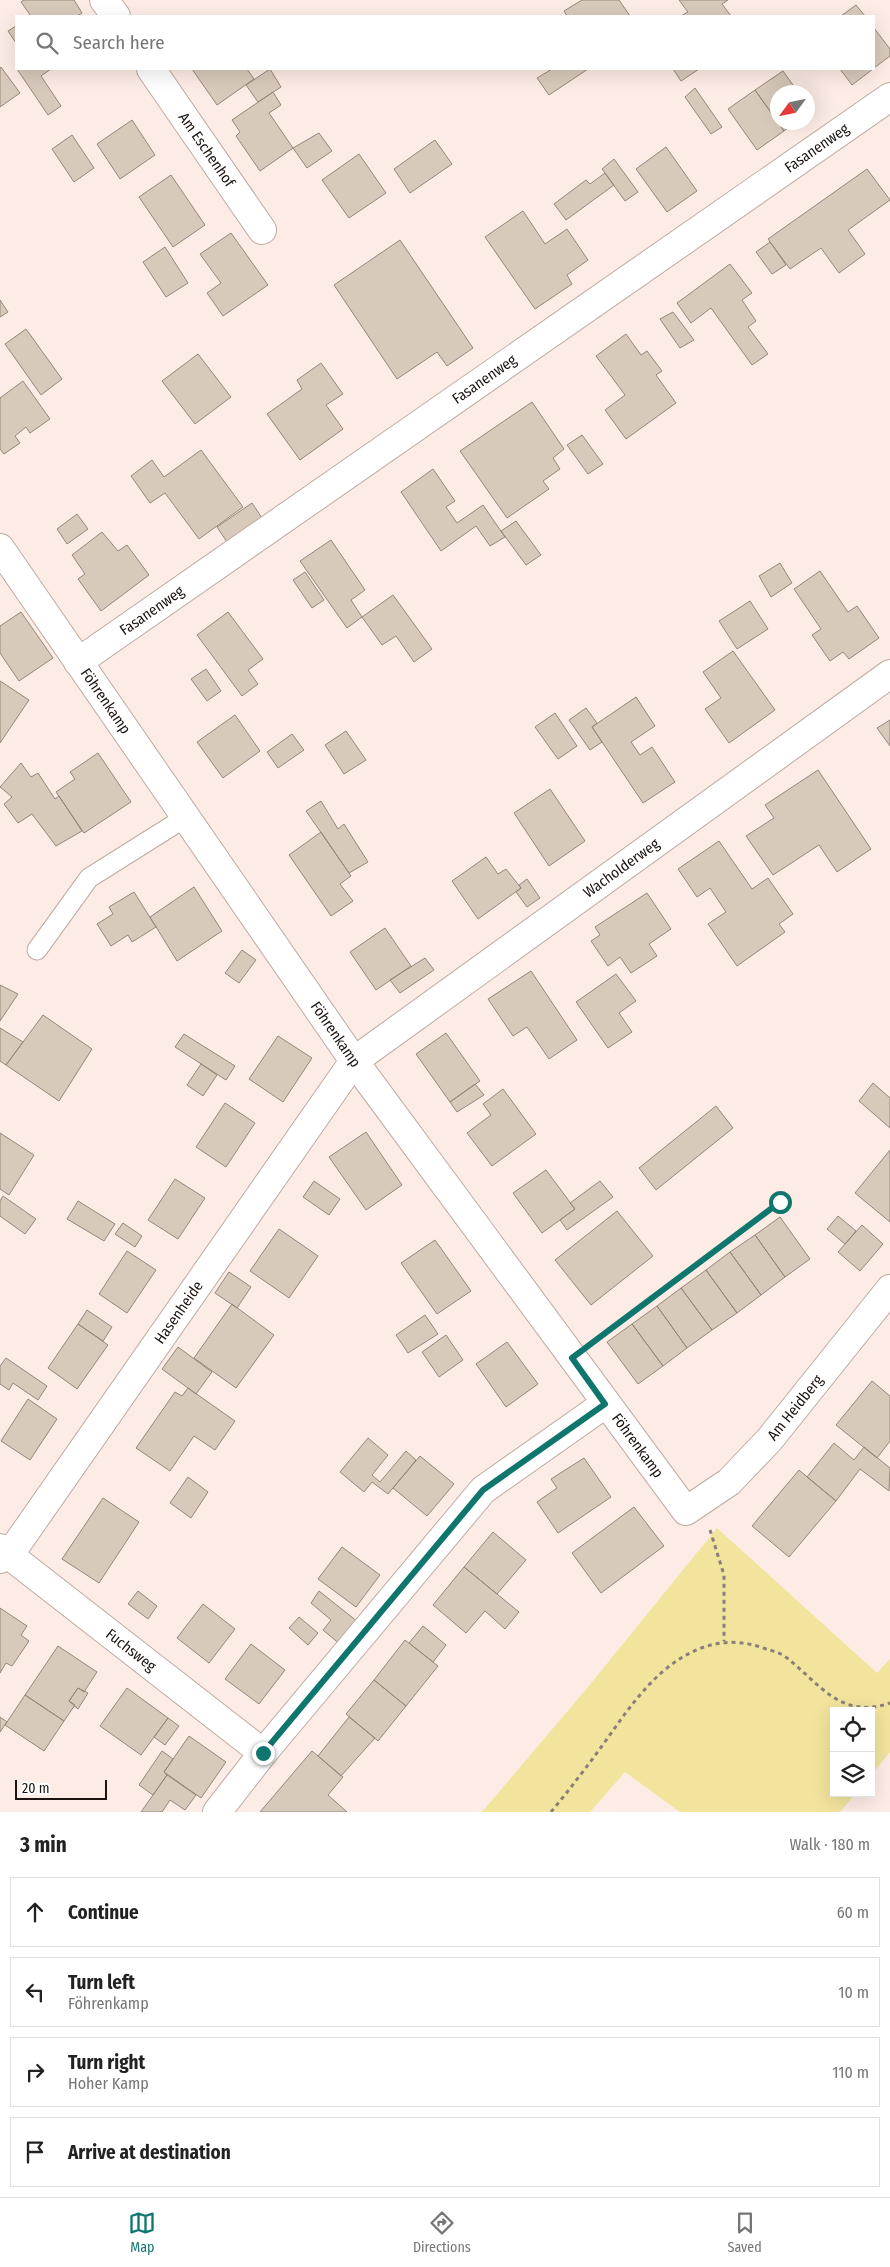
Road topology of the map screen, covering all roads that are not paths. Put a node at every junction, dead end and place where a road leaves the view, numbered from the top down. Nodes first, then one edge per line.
1 (104, 0) edge
2 (115, 15) edge
3 (153, 70) edge
4 (890, 97) edge
5 (262, 230) dead end
6 (0, 548) edge
7 (78, 662) junction
8 (890, 674) edge
9 (186, 817) junction
10 (37, 950) dead end
11 (354, 1061) junction
12 (890, 1289) edge
13 (605, 1404) junction
14 (686, 1511) joint
15 (3, 1554) edge
16 (263, 1753) junction
17 (217, 1812) edge

1 - 2 street
3 - 5 street, Am Eschenhof
4 - 7 street, Fasanenweg
6 - 7 street, Föhrenkamp
7 - 9 street, Föhrenkamp
8 - 11 street, Wacholderweg
9 - 10 lane
9 - 11 street, Föhrenkamp
11 - 13 street, Föhrenkamp
11 - 15 street, Hasenheide
12 - 14 street, Am Heidberg
13 - 14 street, Föhrenkamp
13 - 16 street
15 - 16 street, Fuchsweg
16 - 17 street

